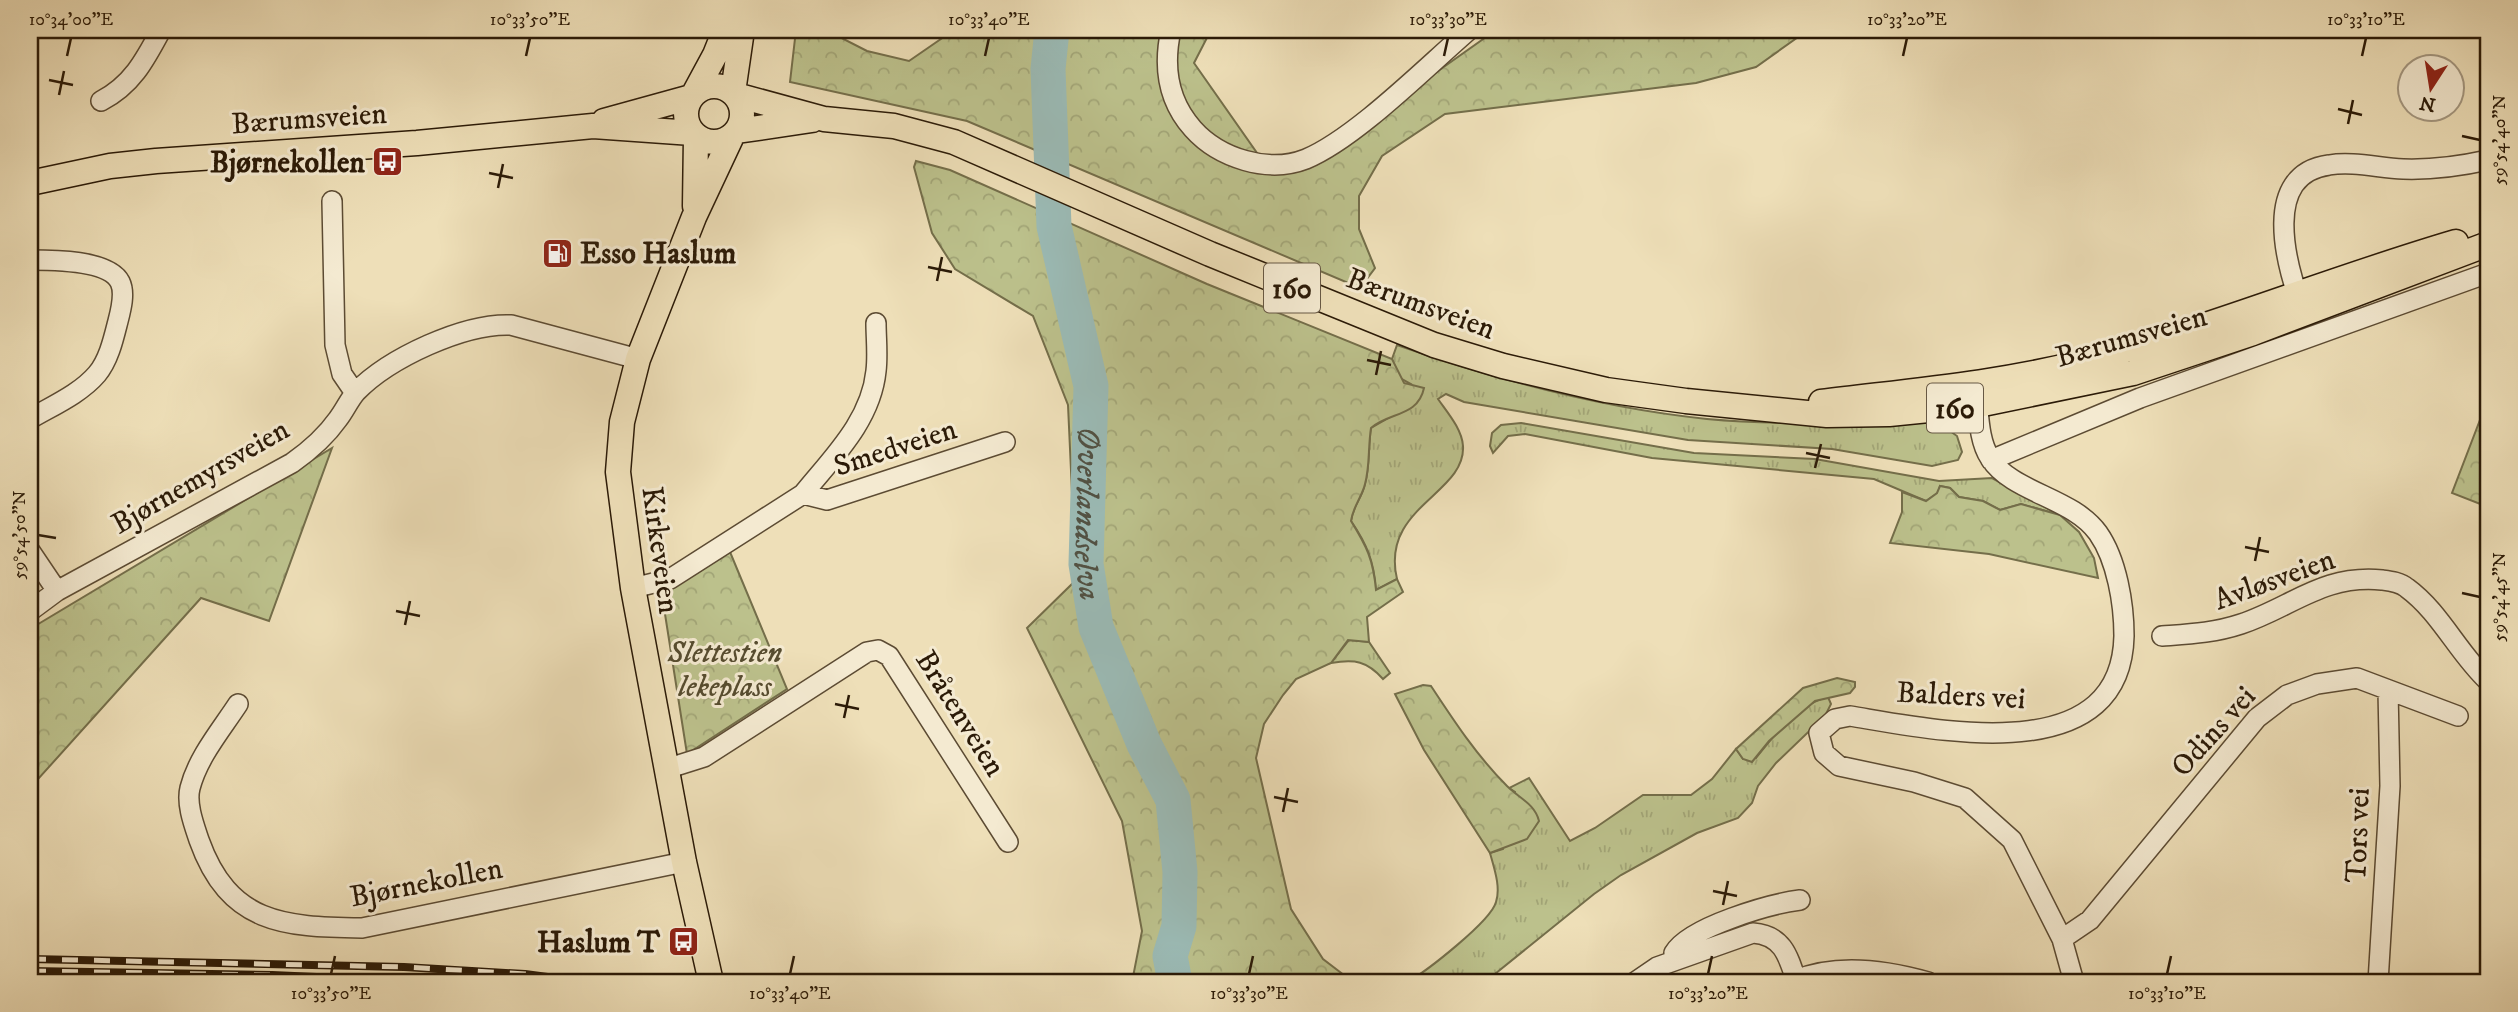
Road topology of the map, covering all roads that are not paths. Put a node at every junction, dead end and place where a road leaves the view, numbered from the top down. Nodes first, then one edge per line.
1 (162, 30) edge
2 (725, 30) edge
3 (742, 30) edge
4 (1171, 30) edge
5 (1469, 30) edge
6 (693, 94) junction
7 (734, 94) junction
8 (101, 101) dead end
9 (824, 119) junction
10 (593, 125) junction
11 (734, 134) junction
12 (694, 135) junction
13 (2488, 160) edge
14 (30, 183) edge
15 (332, 201) dead end
16 (694, 217) junction
17 (2488, 236) edge
18 (2488, 244) edge
19 (30, 260) edge
20 (2488, 273) edge
21 (2300, 302) junction
22 (876, 323) dead end
23 (638, 359) junction
24 (355, 393) junction
25 (1977, 394) junction
26 (30, 419) edge
27 (1005, 442) dead end
28 (1991, 460) junction
29 (803, 494) junction
30 (30, 551) edge
31 (633, 588) junction
32 (57, 591) junction
33 (30, 611) edge
34 (2162, 636) dead end
35 (2488, 681) edge
36 (2388, 690) junction
37 (238, 704) dead end
38 (2458, 716) dead end
39 (666, 769) junction
40 (1008, 842) dead end
41 (684, 862) junction
42 (1800, 900) dead end
43 (2062, 939) junction
44 (1674, 961) junction
45 (1793, 981) edge
46 (711, 982) edge
47 (1635, 982) edge
48 (1928, 982) edge
49 (2074, 982) edge
50 (2378, 982) edge

1 - 8 street
2 - 6 main road
3 - 7 main road
4 - 5 street
6 - 7 main road, 160
6 - 10 main road, Bærumsveien / 160
6 - 12 main road
7 - 9 main road, Bærumsveien / 160
7 - 11 main road
9 - 11 main road, Bærumsveien / 160
9 - 25 main road, Bærumsveien / 160
10 - 12 main road, Bærumsveien / 160
10 - 14 main road, Bærumsveien / 160
11 - 12 main road, 160
11 - 16 main road, Kirkeveien
12 - 16 main road, Kirkeveien
13 - 21 street
15 - 24 street
16 - 23 main road, Kirkeveien
17 - 21 main road, Bærumsveien / 160
18 - 21 main road, Bærumsveien / 160
19 - 26 street
20 - 28 street, Bærumsveien
21 - 25 main road, Bærumsveien / 160
22 - 29 street, Smedveien
23 - 24 street, Bjørnemyrsveien
23 - 31 main road, Kirkeveien
24 - 32 street, Bjørnemyrsveien
25 - 28 street
27 - 29 street, Smedveien
28 - 43 street, Balders vei
29 - 31 street, Smedveien
30 - 32 street
31 - 39 main road, Kirkeveien
32 - 33 street, Bjørnemyrsveien
34 - 35 street, Avløsveien
36 - 38 street, Odins vei
36 - 43 street, Odins vei
36 - 50 street, Tors vei
37 - 41 street, Bjørnekollen
39 - 40 street, Bråtenveien
39 - 41 main road, Kirkeveien
41 - 46 main road, Kirkeveien
42 - 44 street
43 - 49 street, Balders vei
44 - 45 street
44 - 47 street
45 - 48 street

